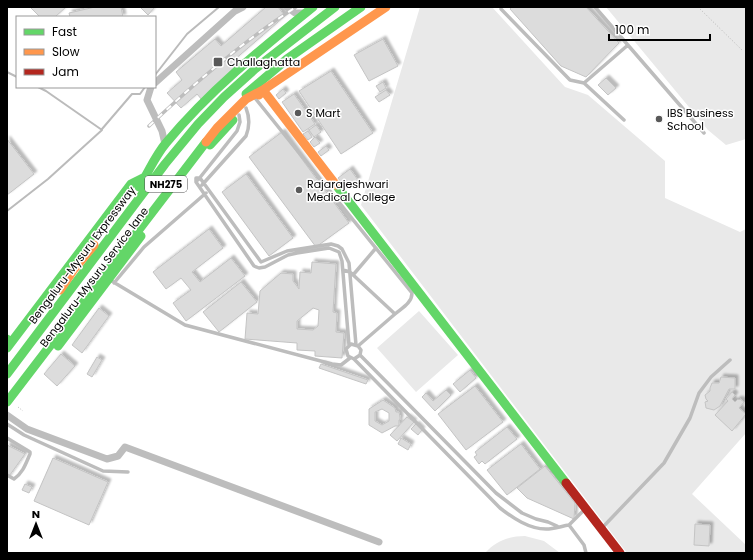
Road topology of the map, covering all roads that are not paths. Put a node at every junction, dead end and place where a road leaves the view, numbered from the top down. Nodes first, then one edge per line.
1 (243, 7) edge
2 (287, 7) edge
3 (313, 7) edge
4 (335, 7) edge
5 (361, 7) edge
6 (386, 7) edge
7 (595, 7) edge
8 (502, 8) edge
9 (304, 13) junction
10 (628, 45) junction
11 (156, 82) edge
12 (584, 83) junction
13 (151, 88) edge
14 (263, 90) junction
15 (255, 98) junction
16 (246, 108) junction
17 (239, 115) junction
18 (624, 120) dead end
19 (704, 133) dead end
20 (165, 144) junction
21 (153, 164) junction
22 (145, 177) junction
23 (200, 178) junction
24 (178, 181) junction
25 (203, 184) junction
26 (200, 187) junction
27 (207, 193) junction
28 (376, 248) junction
29 (288, 253) junction
30 (343, 270) junction
31 (350, 272) junction
32 (353, 275) junction
33 (112, 281) junction
34 (395, 314) junction
35 (8, 344) edge
36 (349, 345) junction
37 (357, 345) junction
38 (360, 355) junction
39 (350, 358) junction
40 (354, 359) junction
41 (7, 360) edge
42 (730, 360) dead end
43 (7, 374) edge
44 (7, 395) edge
45 (7, 402) edge
46 (7, 410) edge
47 (7, 415) edge
48 (7, 424) edge
49 (7, 438) edge
50 (128, 472) dead end
51 (7, 475) edge
52 (483, 480) junction
53 (477, 485) junction
54 (585, 508) junction
55 (569, 525) junction
56 (556, 526) junction
57 (601, 529) junction
58 (379, 542) dead end
59 (586, 553) edge
60 (620, 553) edge

1 - 11 street
2 - 9 street
3 - 9 main road, Bengaluru-Mysuru Expressway / NH275
4 - 43 main road, Bengaluru-Mysuru Expressway / NH275
5 - 44 main road, NH275
6 - 14 main road, Bengaluru-Mysuru Service lane / NH275
7 - 10 lane
8 - 12 lane
9 - 20 main road, Bengaluru-Mysuru Expressway / NH275
10 - 12 lane
10 - 19 lane
12 - 18 lane
13 - 20 street
14 - 15 main road, Bengaluru-Mysuru Service lane / NH275
14 - 24 main road, NH275
14 - 54 main road
15 - 16 main road, Bengaluru-Mysuru Service lane / NH275
15 - 28 lane
16 - 17 main road, Bengaluru-Mysuru Service lane / NH275
16 - 25 lane
17 - 23 lane
17 - 24 main road, Bengaluru-Mysuru Service lane / NH275
20 - 21 main road, Bengaluru-Mysuru Expressway / NH275
21 - 22 main road, Bengaluru-Mysuru Expressway / NH275
21 - 24 main road
22 - 35 main road, Bengaluru-Mysuru Expressway / NH275
22 - 41 main road, Bengaluru-Mysuru Expressway / NH275
23 - 25 lane
23 - 26 lane
24 - 33 main road, Bengaluru-Mysuru Service lane / NH275
24 - 45 main road, NH275
25 - 26 lane
25 - 27 lane
26 - 27 lane
27 - 29 lane
27 - 29 lane
27 - 33 lane
28 - 32 lane
28 - 34 lane
29 - 30 lane
29 - 31 lane
30 - 31 lane
30 - 36 lane
31 - 32 lane
31 - 37 lane
32 - 34 lane
33 - 39 lane
33 - 46 main road, Bengaluru-Mysuru Service lane / NH275
34 - 37 lane
36 - 37 lane
36 - 39 lane
37 - 38 lane
38 - 40 lane
38 - 52 lane
39 - 40 lane
40 - 53 lane
42 - 57 lane
47 - 58 street
48 - 50 lane
49 - 51 lane
52 - 53 lane
52 - 56 lane
53 - 56 lane
54 - 55 lane
54 - 57 main road
55 - 56 lane
55 - 59 lane
57 - 60 main road

